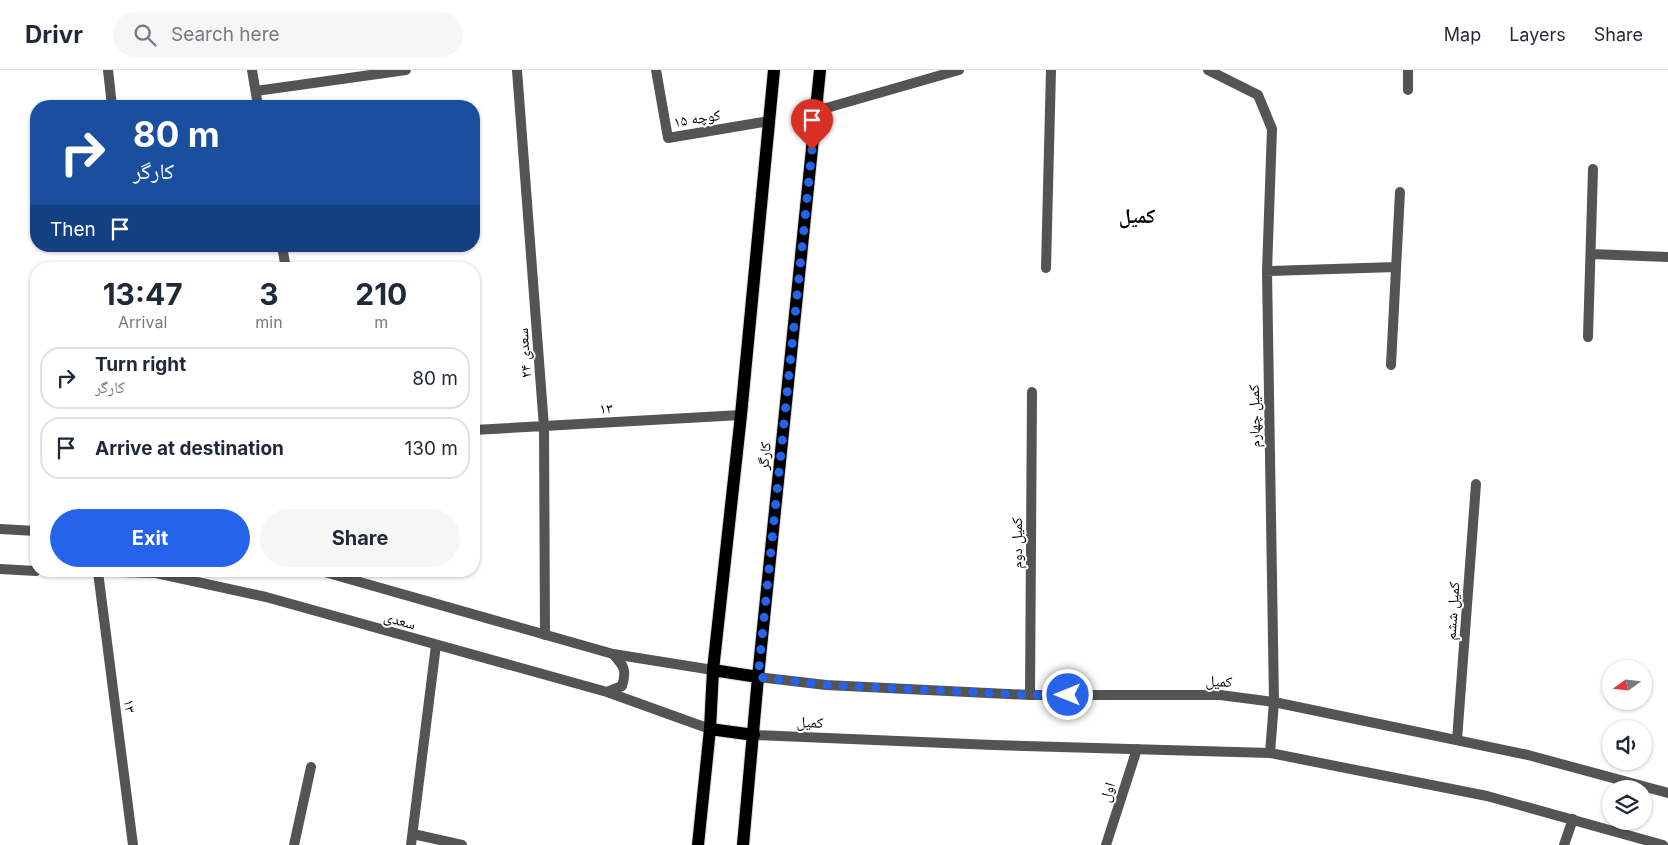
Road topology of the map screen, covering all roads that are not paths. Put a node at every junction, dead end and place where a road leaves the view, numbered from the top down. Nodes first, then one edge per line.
1 (108, 70) edge
2 (252, 70) edge
3 (406, 70) edge
4 (517, 70) edge
5 (656, 70) edge
6 (774, 70) edge
7 (820, 70) edge
8 (959, 70) edge
9 (1051, 70) edge
10 (1408, 70) edge
11 (1213, 71) edge
12 (1408, 90) dead end
13 (256, 91) junction
14 (111, 100) edge
15 (257, 100) edge
16 (816, 111) junction
17 (769, 121) junction
18 (1593, 169) dead end
19 (1400, 192) dead end
20 (1591, 254) junction
21 (1668, 257) edge
22 (1396, 267) junction
23 (1046, 268) dead end
24 (1266, 271) junction
25 (1588, 337) dead end
26 (1391, 365) dead end
27 (1032, 392) dead end
28 (741, 415) junction
29 (544, 427) junction
30 (480, 430) edge
31 (1476, 484) dead end
32 (0, 529) edge
33 (30, 531) edge
34 (0, 569) edge
35 (30, 571) edge
36 (99, 577) edge
37 (175, 577) edge
38 (349, 577) edge
39 (546, 635) junction
40 (436, 646) junction
41 (613, 654) junction
42 (713, 670) junction
43 (758, 677) junction
44 (607, 692) junction
45 (1030, 695) junction
46 (1274, 702) junction
47 (710, 730) junction
48 (754, 735) junction
49 (1458, 740) junction
50 (1137, 749) junction
51 (1270, 753) junction
52 (311, 767) dead end
53 (1668, 793) edge
54 (1573, 819) junction
55 (412, 834) junction
56 (133, 845) edge
57 (294, 845) edge
58 (411, 845) edge
59 (462, 845) edge
60 (698, 845) edge
61 (743, 845) edge
62 (1106, 845) edge
63 (1564, 845) edge
64 (1663, 845) edge

1 - 14 street
2 - 13 street
3 - 13 street
4 - 29 street, سعدی ۲۴
5 - 17 street, کوچه ۱۵
6 - 17 main road, کارگر
7 - 16 main road, کارگر
8 - 16 street
9 - 23 street
10 - 12 street
11 - 24 street, کمیل چهارم
13 - 15 street
16 - 43 main road, کارگر
17 - 28 main road, کارگر
18 - 20 street
19 - 22 street
20 - 21 street
20 - 25 street
22 - 24 street
22 - 26 street
24 - 46 street, کمیل چهارم
27 - 45 street, کمیل دوم
28 - 29 street, ۱۳
28 - 42 main road, کارگر
29 - 30 street, ۱۳
29 - 39 street, سعدی ۲۴
31 - 49 street, کمیل ششم
32 - 33 street
34 - 35 street
36 - 56 street, ۱۳
37 - 40 street, سعدی
38 - 39 street, سعدی
39 - 41 street, سعدی
40 - 44 street, سعدی
40 - 55 street
41 - 42 street, سعدی
41 - 44 street
42 - 43 main road
42 - 47 main road, کارگر
43 - 45 street, کمیل
43 - 48 main road, کارگر
44 - 47 street, سعدی
45 - 46 street, کمیل
46 - 49 street, کمیل
46 - 51 street, کمیل چهارم
47 - 48 main road
47 - 60 main road, کارگر
48 - 50 street, کمیل
48 - 61 main road, کارگر
49 - 53 street, کمیل
50 - 51 street, کمیل
50 - 62 street, اول
51 - 54 street, کمیل
52 - 57 street
54 - 63 street
54 - 64 street, کمیل
55 - 58 street
55 - 59 street

